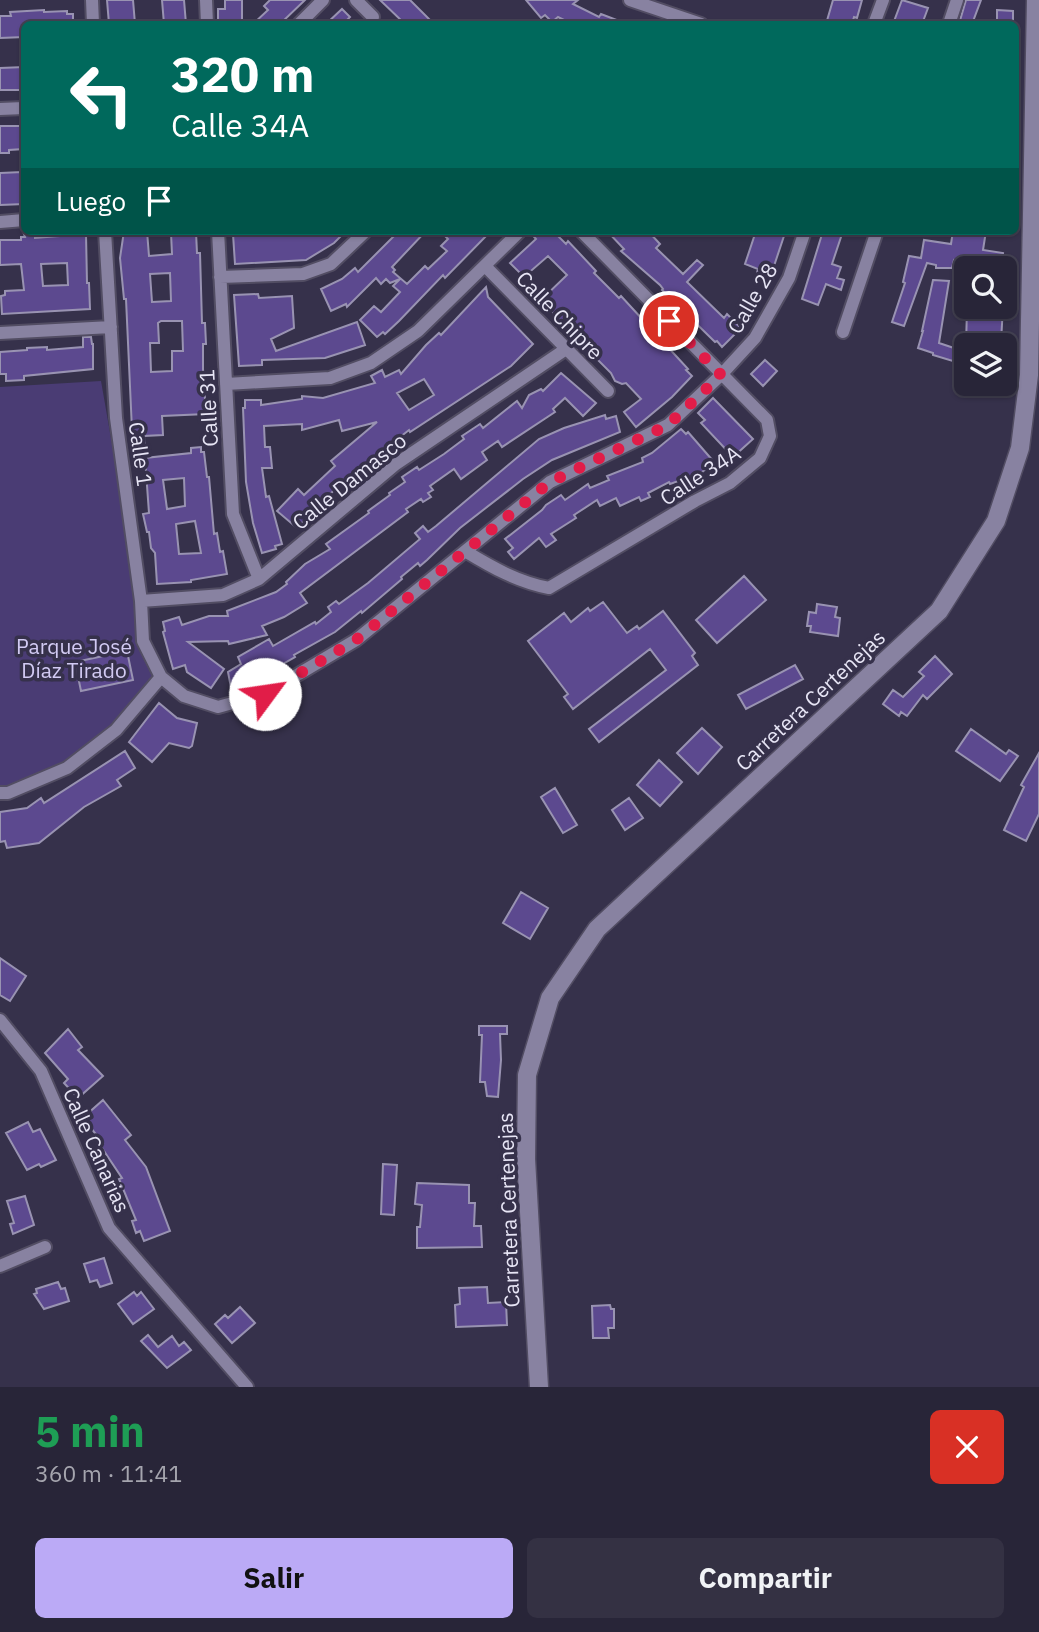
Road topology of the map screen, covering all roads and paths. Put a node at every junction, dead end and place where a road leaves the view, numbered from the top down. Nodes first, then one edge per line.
1 (92, 0) edge
2 (206, 0) edge
3 (323, 0) edge
4 (356, 0) edge
5 (630, 0) edge
6 (883, 0) edge
7 (957, 0) edge
8 (1035, 0) edge
9 (373, 17) dead end
10 (93, 21) edge
11 (208, 21) edge
12 (302, 21) edge
13 (692, 21) edge
14 (875, 21) edge
15 (950, 21) edge
16 (21, 108) edge
17 (0, 109) edge
18 (21, 220) edge
19 (0, 222) edge
20 (105, 235) edge
21 (218, 235) edge
22 (362, 235) edge
23 (516, 235) edge
24 (585, 235) edge
25 (804, 235) edge
26 (876, 235) edge
27 (485, 266) junction
28 (220, 277) junction
29 (111, 327) junction
30 (843, 332) dead end
31 (0, 333) edge
32 (566, 349) junction
33 (721, 375) junction
34 (226, 384) junction
35 (608, 391) dead end
36 (465, 551) junction
37 (259, 579) junction
38 (141, 601) junction
39 (161, 677) junction
40 (0, 793) edge
41 (0, 1020) edge
42 (45, 1247) dead end
43 (0, 1266) edge
44 (247, 1387) edge
45 (539, 1387) edge

1 - 10 street
2 - 11 street
3 - 12 street
4 - 9 street
5 - 13 street
6 - 14 street
7 - 15 street
8 - 45 main road, Carretera Certenejas
16 - 17 street
18 - 19 street
20 - 29 street, Calle 1
21 - 28 street, Calle 31
22 - 28 street
23 - 27 street
24 - 33 street, Calle 34A
25 - 33 street, Calle 28
26 - 30 street
27 - 32 street, Calle Chipre
27 - 34 street
28 - 34 street, Calle 31
29 - 31 street
29 - 38 street, Calle 1
32 - 35 street, Calle Chipre
32 - 37 street, Calle Damasco
33 - 36 street, Calle 28
33 - 36 street, Calle 34A
34 - 37 street, Calle 31
36 - 39 street, Calle 28
37 - 38 street, Calle Damasco
38 - 39 street, Calle 1
39 - 40 street
41 - 44 street, Calle Canarias
42 - 43 street

